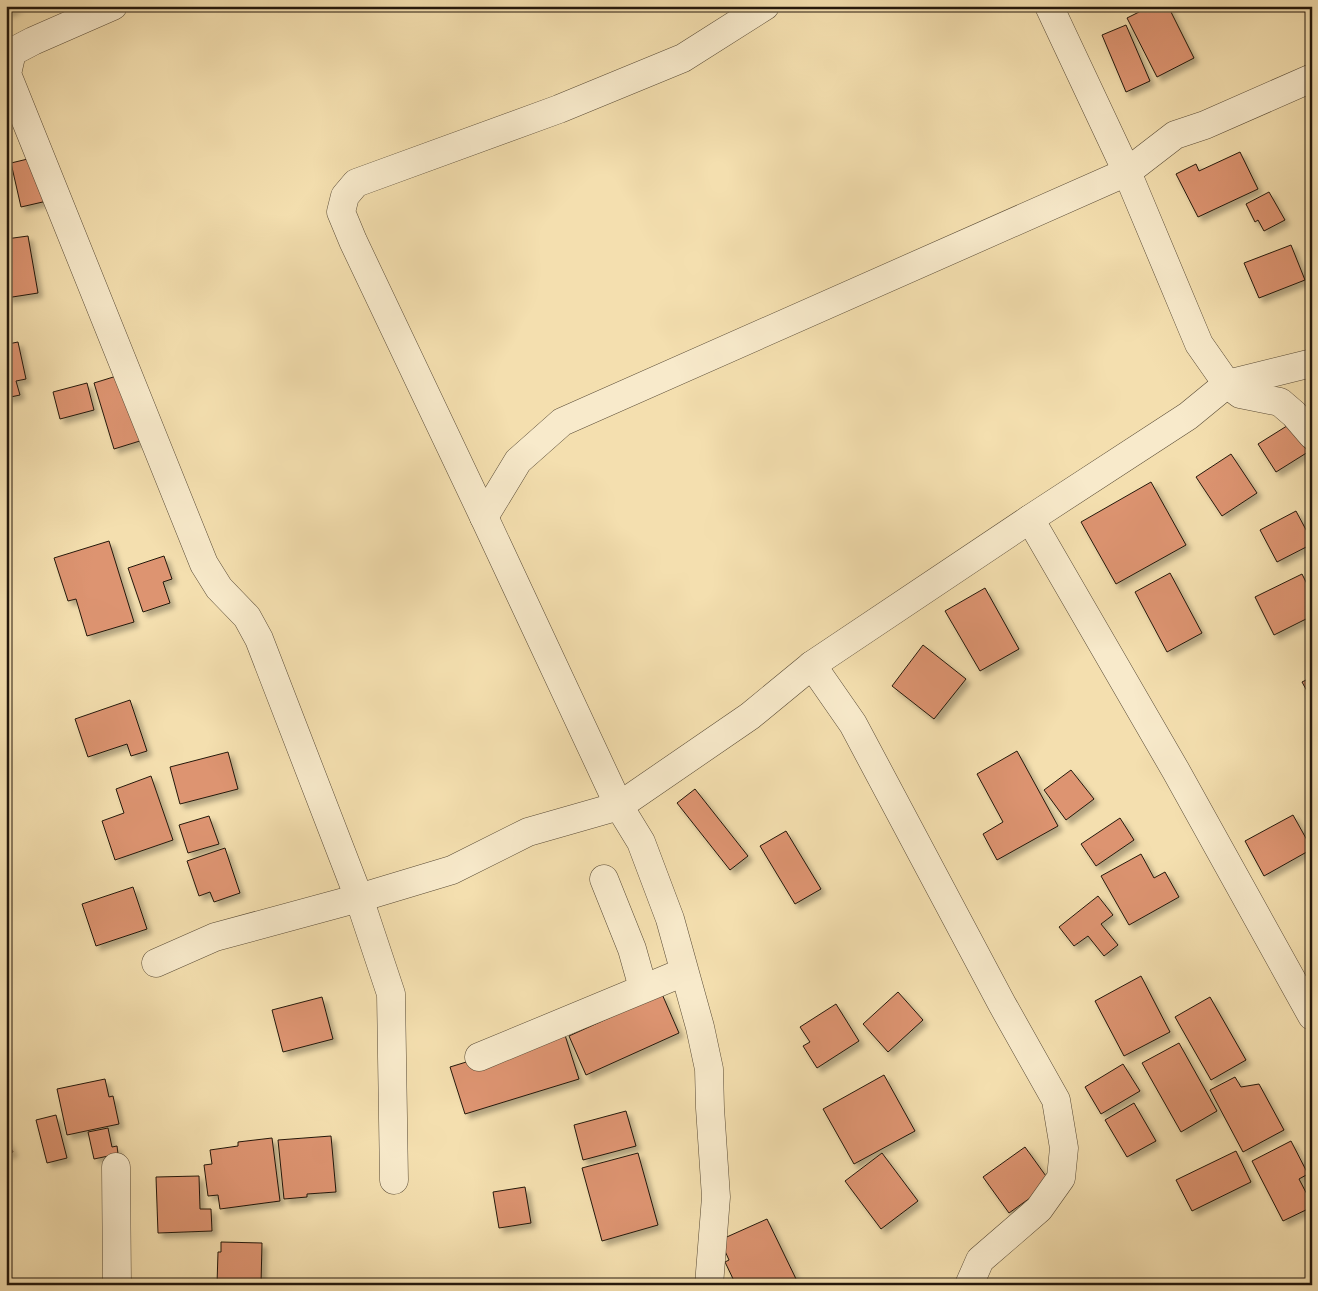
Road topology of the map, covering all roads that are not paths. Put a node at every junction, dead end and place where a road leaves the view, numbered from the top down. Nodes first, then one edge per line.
1 (112, 6) edge
2 (765, 6) edge
3 (1049, 6) edge
4 (1312, 78) edge
5 (1127, 172) junction
6 (1312, 363) edge
7 (1226, 384) junction
8 (1312, 435) edge
9 (484, 517) junction
10 (1030, 519) junction
11 (812, 665) junction
12 (619, 806) junction
13 (604, 879) dead end
14 (359, 898) junction
15 (156, 963) dead end
16 (684, 972) junction
17 (643, 988) junction
18 (1312, 1016) edge
19 (479, 1057) dead end
20 (116, 1167) dead end
21 (394, 1180) dead end
22 (117, 1285) edge
23 (709, 1285) edge
24 (969, 1285) edge

1 - 14 street
2 - 9 street
3 - 5 street
4 - 5 street
5 - 7 street
5 - 9 street
6 - 7 street
7 - 8 street
7 - 10 street
9 - 12 street
10 - 11 street
10 - 18 street
11 - 12 street
11 - 24 street
12 - 14 street
12 - 16 street
13 - 17 street
14 - 15 street
14 - 21 street
16 - 17 street
16 - 23 street
17 - 19 street
20 - 22 street

